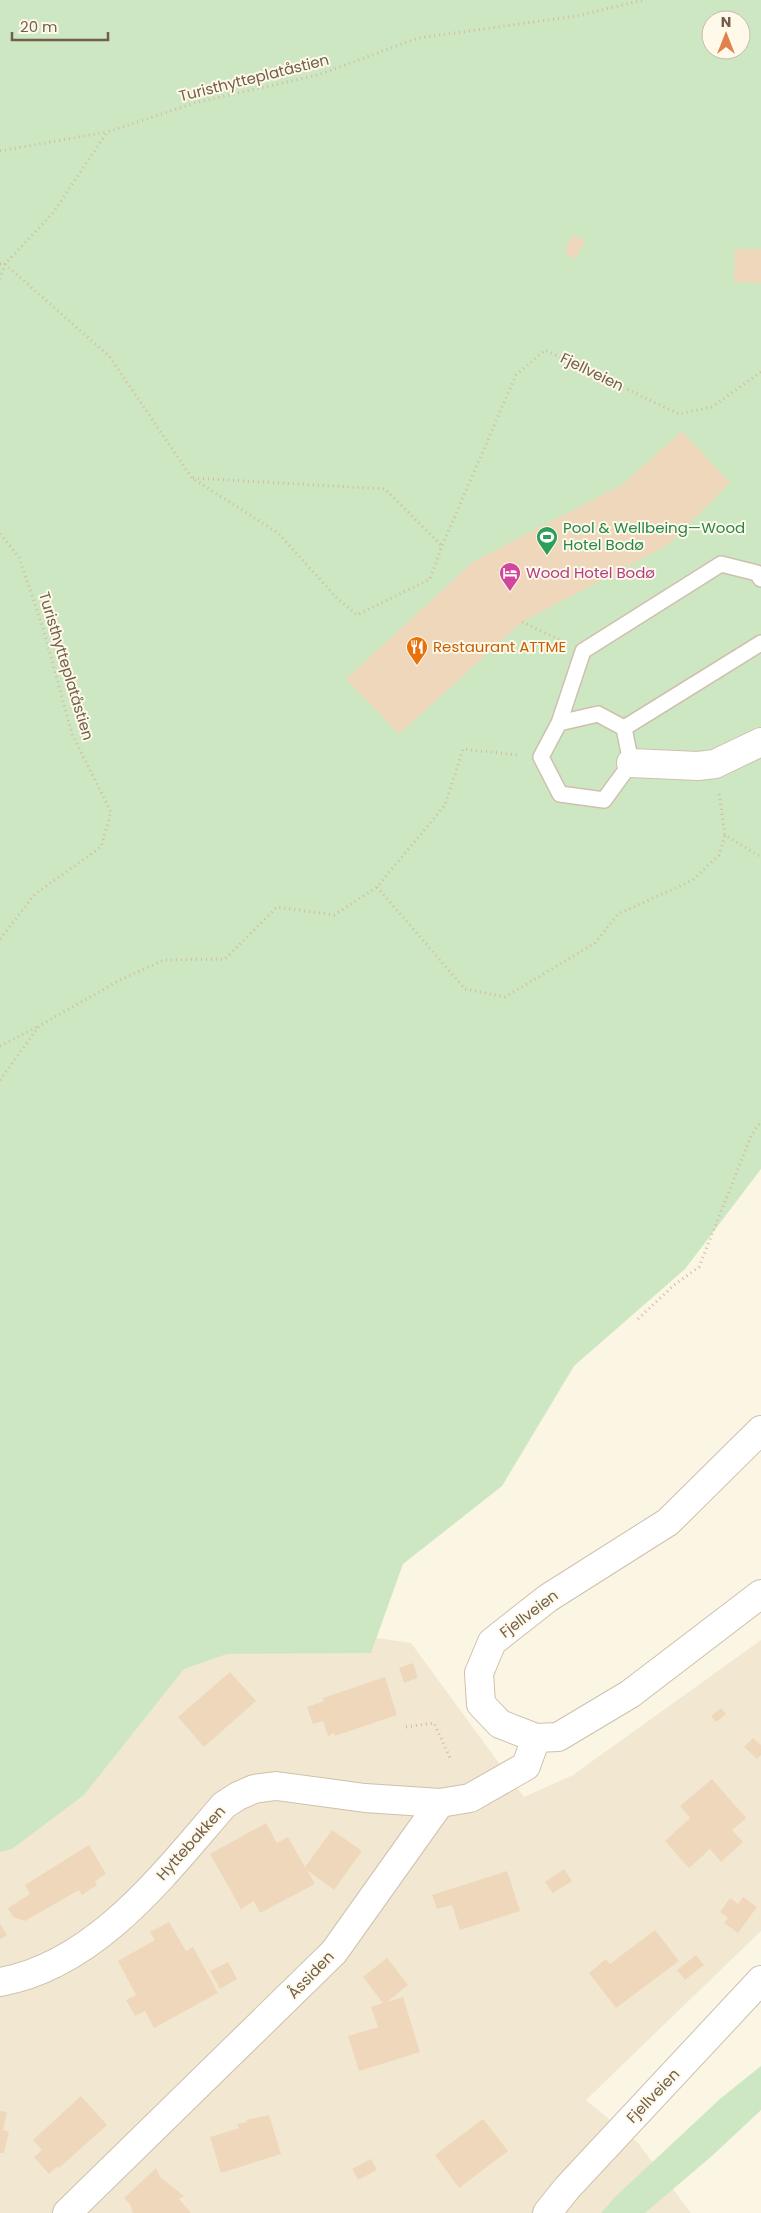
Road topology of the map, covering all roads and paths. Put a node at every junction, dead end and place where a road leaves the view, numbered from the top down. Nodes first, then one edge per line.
1 (644, 0) edge
2 (107, 132) junction
3 (0, 151) edge
4 (0, 264) edge
5 (5, 264) junction
6 (0, 279) edge
7 (761, 372) edge
8 (192, 478) junction
9 (0, 534) edge
10 (442, 546) junction
11 (761, 579) edge
12 (522, 622) dead end
13 (761, 643) edge
14 (583, 651) junction
15 (559, 723) junction
16 (624, 728) junction
17 (761, 742) edge
18 (541, 757) junction
19 (631, 763) junction
20 (719, 790) dead end
21 (726, 835) junction
22 (761, 857) edge
23 (377, 887) junction
24 (0, 939) edge
25 (39, 1026) junction
26 (0, 1046) edge
27 (0, 1080) edge
28 (761, 1121) edge
29 (638, 1319) dead end
30 (761, 1430) edge
31 (761, 1594) edge
32 (406, 1727) dead end
33 (536, 1738) junction
34 (450, 1758) dead end
35 (440, 1803) junction
36 (761, 1980) edge
37 (0, 1982) edge
38 (68, 2213) edge
39 (547, 2213) edge

1 - 2 path, Turisthytteplatåstien
2 - 3 path, Turisthytteplatåstien
2 - 5 path
4 - 5 path
5 - 6 path
5 - 8 path
7 - 10 path, Fjellveien
8 - 10 path
8 - 10 path, Fjellveien
9 - 24 path, Turisthytteplatåstien
11 - 14 lane
12 - 14 path
13 - 16 lane
14 - 15 lane
15 - 16 lane
15 - 18 lane
16 - 19 lane
17 - 19 street
18 - 19 lane
18 - 23 path
20 - 21 path
21 - 22 path
21 - 23 path
23 - 25 path
25 - 26 path
25 - 27 path
28 - 29 path
30 - 33 street, Fjellveien
31 - 33 street, Fjellveien
32 - 34 path
33 - 35 street
35 - 37 street, Hyttebakken
35 - 38 street, Åssiden
36 - 39 street, Fjellveien

